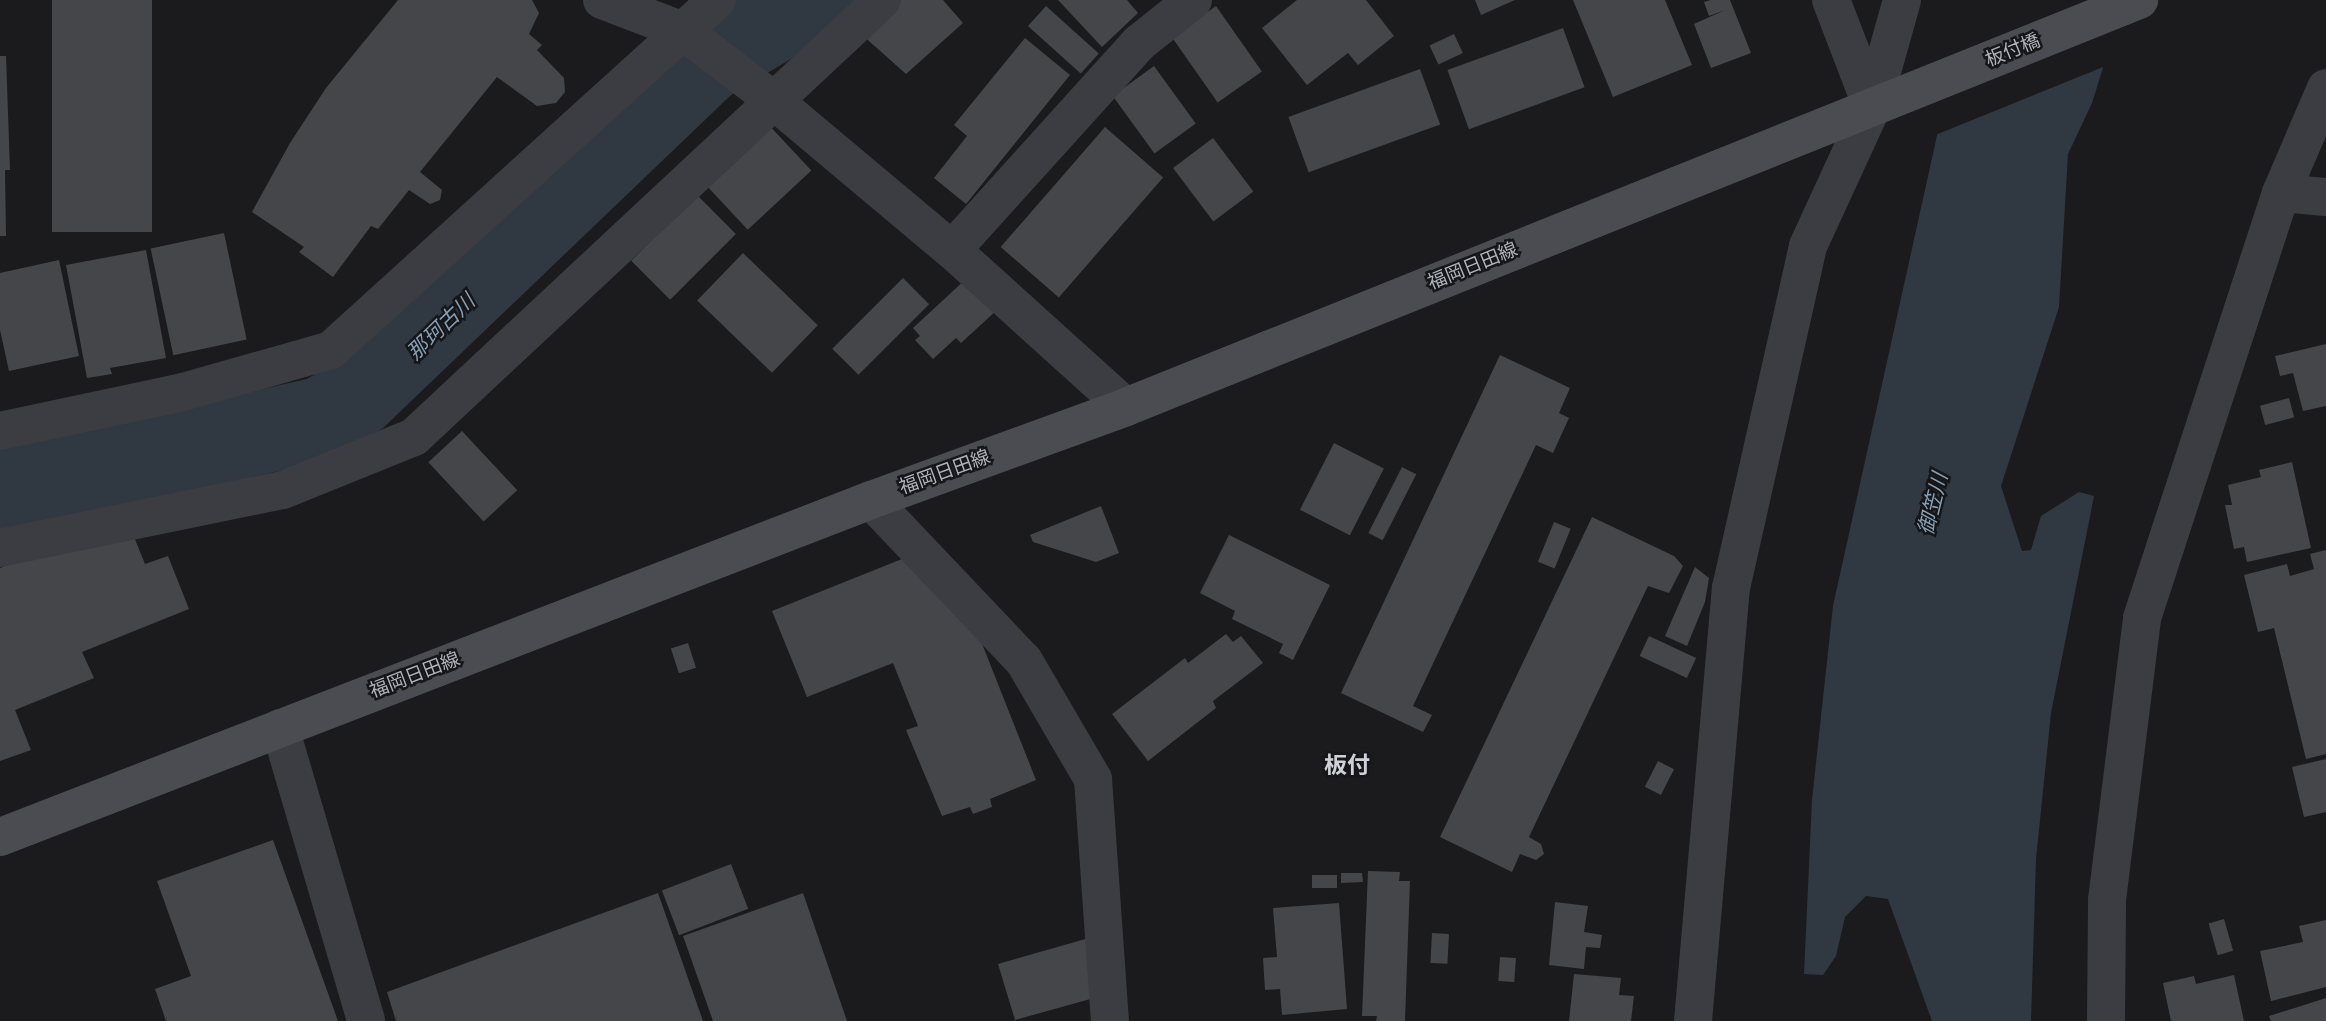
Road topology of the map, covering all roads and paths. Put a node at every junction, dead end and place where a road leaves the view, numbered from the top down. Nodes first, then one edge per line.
1 (601, 0) edge
2 (717, 0) edge
3 (882, 0) edge
4 (1193, 0) edge
5 (1831, 0) edge
6 (1902, 0) edge
7 (2139, 0) edge
8 (688, 15) edge
9 (2326, 88) edge
10 (773, 100) junction
11 (1880, 105) junction
12 (2281, 193) junction
13 (2326, 197) edge
14 (952, 250) junction
15 (1126, 407) junction
16 (0, 431) edge
17 (871, 500) junction
18 (0, 548) edge
19 (280, 728) junction
20 (0, 837) edge
21 (366, 1021) edge
22 (1110, 1021) edge
23 (1693, 1021) edge
24 (2106, 1021) edge

1 - 8 street
2 - 8 street
3 - 10 street
4 - 14 street
5 - 11 street
6 - 11 street
7 - 11 main road, 板付橋
8 - 10 street
8 - 16 street
9 - 12 street
10 - 14 street
10 - 18 street
11 - 15 main road, 福岡日田線
11 - 23 street
12 - 13 street
12 - 24 street
14 - 15 street
15 - 17 main road, 福岡日田線
17 - 19 main road, 福岡日田線
17 - 22 street
19 - 20 main road, 福岡日田線
19 - 21 street

